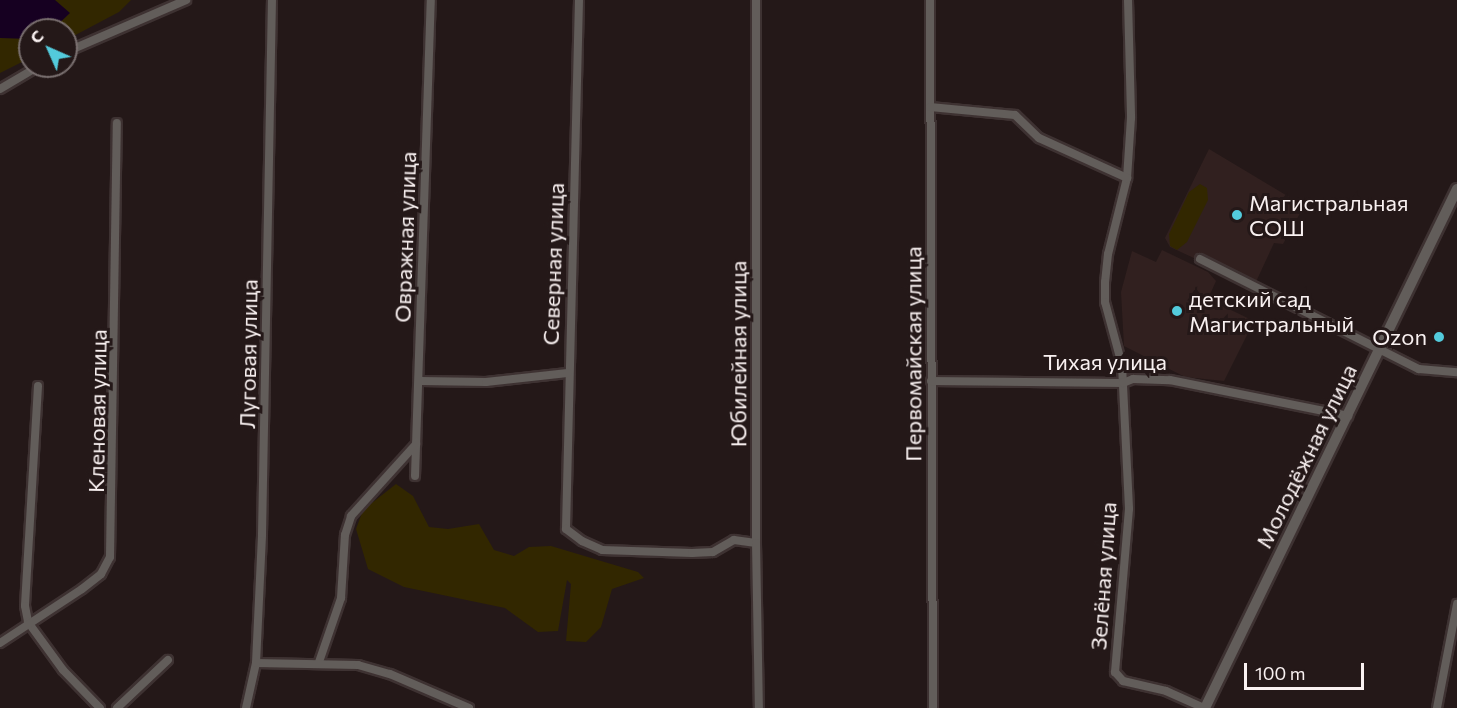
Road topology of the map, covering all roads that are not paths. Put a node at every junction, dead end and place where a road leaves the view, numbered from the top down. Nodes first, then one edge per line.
1 (186, 0) edge
2 (272, 0) edge
3 (431, 0) edge
4 (579, 0) edge
5 (756, 0) edge
6 (930, 0) edge
7 (1128, 0) edge
8 (78, 47) edge
9 (19, 78) edge
10 (0, 89) edge
11 (930, 107) junction
12 (117, 123) dead end
13 (1127, 178) junction
14 (1457, 189) edge
15 (1200, 259) dead end
16 (1379, 351) junction
17 (1456, 372) edge
18 (568, 373) junction
19 (421, 381) junction
20 (931, 381) junction
21 (1123, 383) junction
22 (38, 386) dead end
23 (1348, 416) junction
24 (416, 444) junction
25 (415, 476) dead end
26 (756, 543) junction
27 (1457, 604) edge
28 (28, 622) junction
29 (0, 643) edge
30 (168, 660) dead end
31 (319, 662) junction
32 (256, 663) junction
33 (100, 708) edge
34 (117, 708) edge
35 (246, 708) edge
36 (469, 708) edge
37 (759, 708) edge
38 (933, 708) edge
39 (1205, 708) edge
40 (1437, 708) edge

1 - 8 street
2 - 32 street, Луговая улица
3 - 19 street, Овражная улица
4 - 18 street, Северная улица
5 - 26 street, Юбилейная улица
6 - 11 street, Первомайская улица
7 - 13 street, Зелёная улица
9 - 10 street
11 - 13 street
11 - 20 street, Первомайская улица
12 - 28 street, Кленовая улица
13 - 21 street, Зелёная улица
14 - 16 street, Молодёжная улица
15 - 16 street
16 - 17 street
16 - 23 street, Молодёжная улица
18 - 19 street
18 - 26 street, Северная улица
19 - 24 street, Овражная улица
20 - 21 street, Тихая улица
20 - 38 street, Первомайская улица
21 - 23 street, Тихая улица
21 - 39 street, Зелёная улица
22 - 28 street
23 - 39 street, Молодёжная улица
24 - 25 street, Овражная улица
24 - 31 street
26 - 37 street, Юбилейная улица
27 - 40 street
28 - 29 street, Кленовая улица
28 - 33 street
30 - 34 street
31 - 32 street
31 - 36 street
32 - 35 street, Луговая улица

